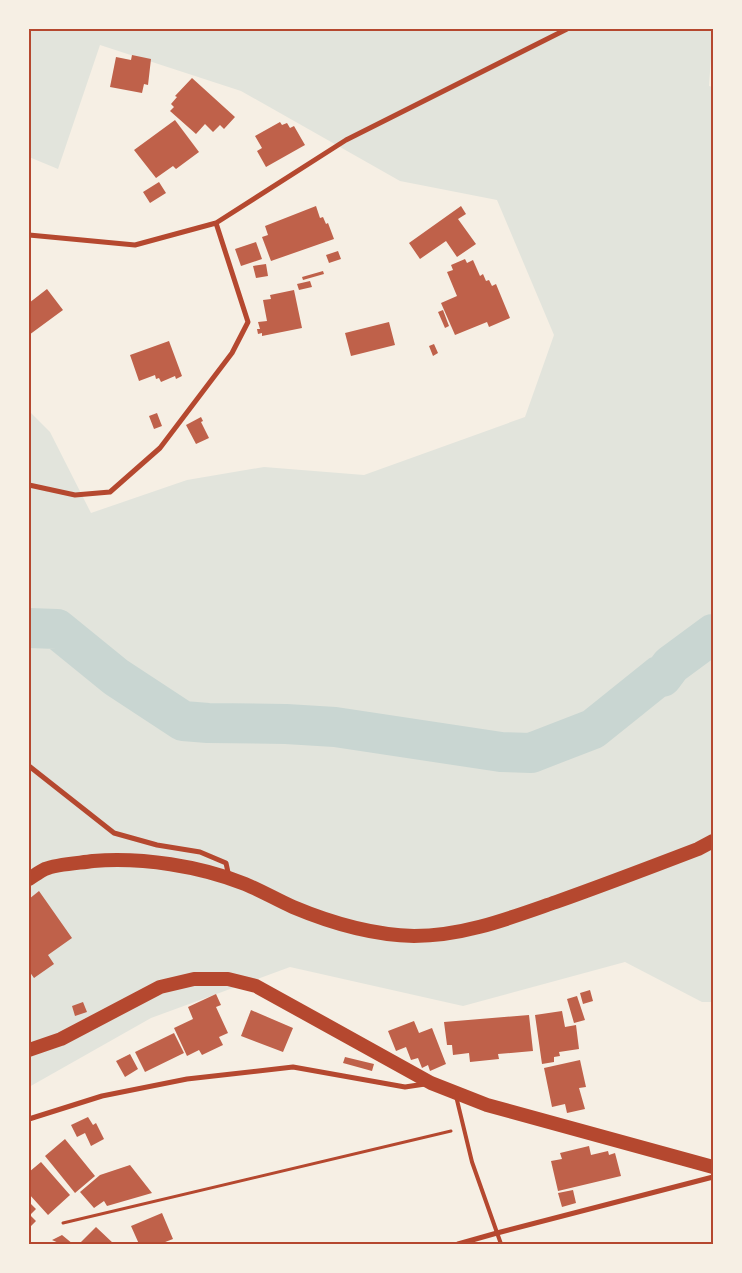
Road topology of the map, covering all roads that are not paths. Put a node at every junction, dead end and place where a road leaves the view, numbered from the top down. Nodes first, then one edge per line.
1 (566, 29) edge
2 (216, 223) junction
3 (29, 235) edge
4 (29, 484) edge
5 (29, 766) edge
6 (713, 841) edge
7 (29, 879) edge
8 (229, 879) junction
9 (29, 1050) edge
10 (431, 1083) junction
11 (455, 1094) junction
12 (29, 1119) edge
13 (713, 1167) edge
14 (713, 1176) edge
15 (497, 1232) junction
16 (458, 1244) edge
17 (501, 1244) edge

1 - 2 street
2 - 3 street
2 - 4 street
5 - 8 street
6 - 8 highway
7 - 8 highway
9 - 10 highway
10 - 11 highway
10 - 12 street
11 - 13 highway
11 - 15 lane
14 - 15 street
15 - 16 street
15 - 17 lane

